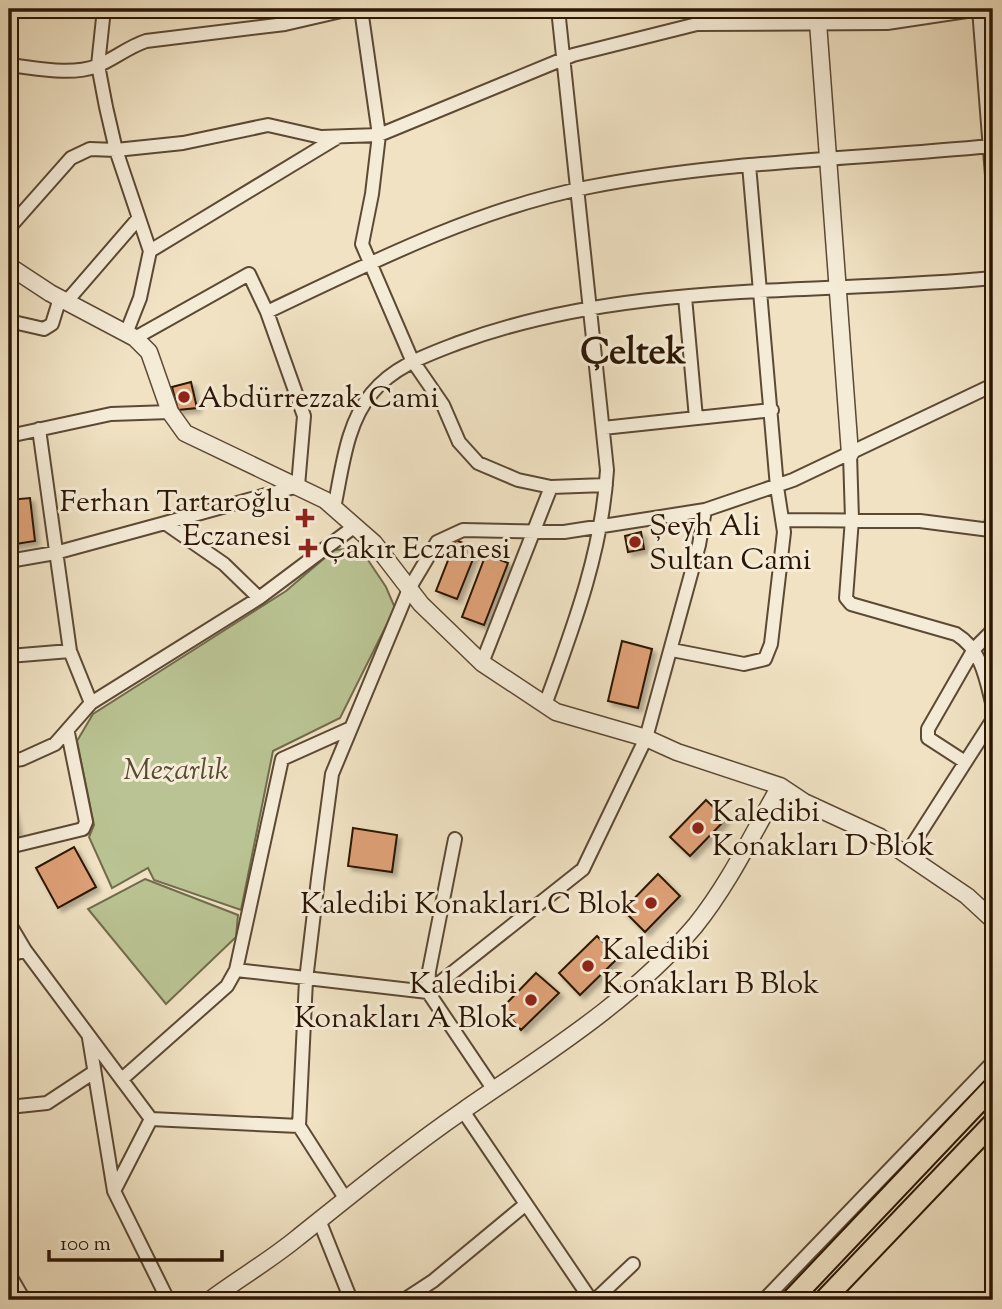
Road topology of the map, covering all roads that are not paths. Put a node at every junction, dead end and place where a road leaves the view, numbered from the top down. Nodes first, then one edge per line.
1 (104, 9) edge
2 (350, 9) edge
3 (361, 9) edge
4 (558, 9) edge
5 (980, 9) edge
6 (957, 11) edge
7 (817, 16) edge
8 (564, 59) junction
9 (9, 65) edge
10 (99, 65) junction
11 (379, 135) junction
12 (339, 137) junction
13 (991, 146) junction
14 (116, 150) junction
15 (828, 159) junction
16 (749, 165) junction
17 (993, 188) edge
18 (579, 190) junction
19 (137, 220) junction
20 (9, 228) edge
21 (150, 251) junction
22 (368, 264) junction
23 (9, 266) edge
24 (993, 278) edge
25 (838, 286) junction
26 (760, 289) junction
27 (685, 297) junction
28 (64, 299) junction
29 (592, 310) junction
30 (267, 312) junction
31 (9, 321) edge
32 (131, 334) junction
33 (412, 360) junction
34 (993, 385) edge
35 (772, 410) junction
36 (170, 412) junction
37 (696, 418) junction
38 (603, 428) junction
39 (39, 429) junction
40 (9, 436) edge
41 (850, 454) junction
42 (606, 485) junction
43 (298, 486) junction
44 (551, 487) junction
45 (777, 487) junction
46 (334, 508) junction
47 (705, 510) junction
48 (993, 514) edge
49 (852, 519) junction
50 (782, 520) junction
51 (165, 523) junction
52 (355, 526) junction
53 (601, 527) junction
54 (992, 532) edge
55 (532, 533) junction
56 (54, 554) junction
57 (9, 561) edge
58 (409, 589) junction
59 (259, 598) junction
60 (993, 630) edge
61 (974, 649) junction
62 (672, 650) junction
63 (70, 651) junction
64 (9, 656) edge
65 (482, 663) junction
66 (91, 703) junction
67 (545, 705) junction
68 (993, 706) edge
69 (993, 719) edge
70 (351, 727) junction
71 (68, 733) junction
72 (646, 737) junction
73 (9, 761) edge
74 (965, 762) junction
75 (780, 786) junction
76 (455, 839) dead end
77 (9, 847) edge
78 (906, 855) junction
79 (993, 920) edge
80 (9, 923) edge
81 (24, 950) junction
82 (9, 956) edge
83 (236, 970) junction
84 (306, 980) junction
85 (428, 992) junction
86 (88, 1034) junction
87 (993, 1062) edge
88 (94, 1072) junction
89 (122, 1079) junction
90 (993, 1087) edge
91 (494, 1090) junction
92 (9, 1107) edge
93 (463, 1111) junction
94 (151, 1119) junction
95 (993, 1123) edge
96 (299, 1126) junction
97 (114, 1191) junction
98 (345, 1198) junction
99 (526, 1204) junction
100 (319, 1220) junction
101 (633, 1264) dead end
102 (9, 1274) edge
103 (217, 1298) edge
104 (24, 1300) edge
105 (168, 1300) edge
106 (351, 1300) edge
107 (404, 1300) edge
108 (593, 1300) edge
109 (764, 1300) edge
110 (791, 1300) edge
111 (824, 1300) edge

1 - 10 street
2 - 10 street
3 - 11 street
4 - 8 street
5 - 6 street
5 - 13 street
6 - 7 street
7 - 8 street
7 - 15 street
8 - 11 street
8 - 18 street
9 - 10 street
10 - 14 street
11 - 12 street
11 - 22 street
12 - 14 street
12 - 21 street
13 - 15 street
13 - 17 street
14 - 19 street
14 - 20 street
15 - 16 street
15 - 25 street
16 - 18 street
16 - 26 street
18 - 22 street
18 - 29 street
19 - 21 street
19 - 28 street
21 - 32 street
22 - 30 street
22 - 33 street
23 - 28 street
24 - 25 street
25 - 26 street
25 - 41 street
26 - 27 street
26 - 35 street
27 - 29 street
27 - 37 street
28 - 31 street
28 - 32 street
29 - 33 street
29 - 38 street
30 - 32 street
30 - 43 street
32 - 36 street
33 - 44 street
33 - 46 street
34 - 41 street
35 - 37 street
35 - 45 street
36 - 39 street
36 - 43 street
37 - 38 street
38 - 42 street
39 - 40 street
39 - 56 street
41 - 45 street
41 - 49 street
42 - 44 street
42 - 53 street
43 - 46 street
43 - 51 street
44 - 55 street
45 - 47 street
45 - 50 street
46 - 52 street
47 - 53 street
47 - 62 street
48 - 54 street
49 - 50 street
49 - 54 street
49 - 61 street
50 - 62 street
51 - 56 street
51 - 59 street
52 - 58 street
52 - 59 street
53 - 55 street
53 - 67 street
55 - 58 street
55 - 65 street
56 - 57 street
56 - 63 street
58 - 65 street
58 - 70 street
59 - 66 street
60 - 61 street
61 - 68 street
61 - 74 street
62 - 72 street
63 - 64 street
63 - 66 street
65 - 67 street
66 - 71 street
67 - 72 street
69 - 74 street
70 - 83 street
70 - 84 street
71 - 73 street
71 - 77 street
72 - 75 street
72 - 85 street
74 - 78 street
75 - 78 street
75 - 91 street
76 - 85 street
78 - 79 street
80 - 81 street
81 - 82 street
81 - 86 street
83 - 84 street
83 - 89 street
84 - 85 street
84 - 96 street
85 - 91 street
86 - 88 street
86 - 89 street
87 - 109 street
88 - 92 street
88 - 97 street
89 - 94 street
90 - 110 highway
91 - 93 street
93 - 98 street
93 - 99 street
94 - 96 street
94 - 97 street
95 - 111 highway
96 - 98 street
97 - 105 street
98 - 100 street
99 - 107 street
99 - 108 street
100 - 103 street
100 - 106 street
101 - 108 street
102 - 104 street

